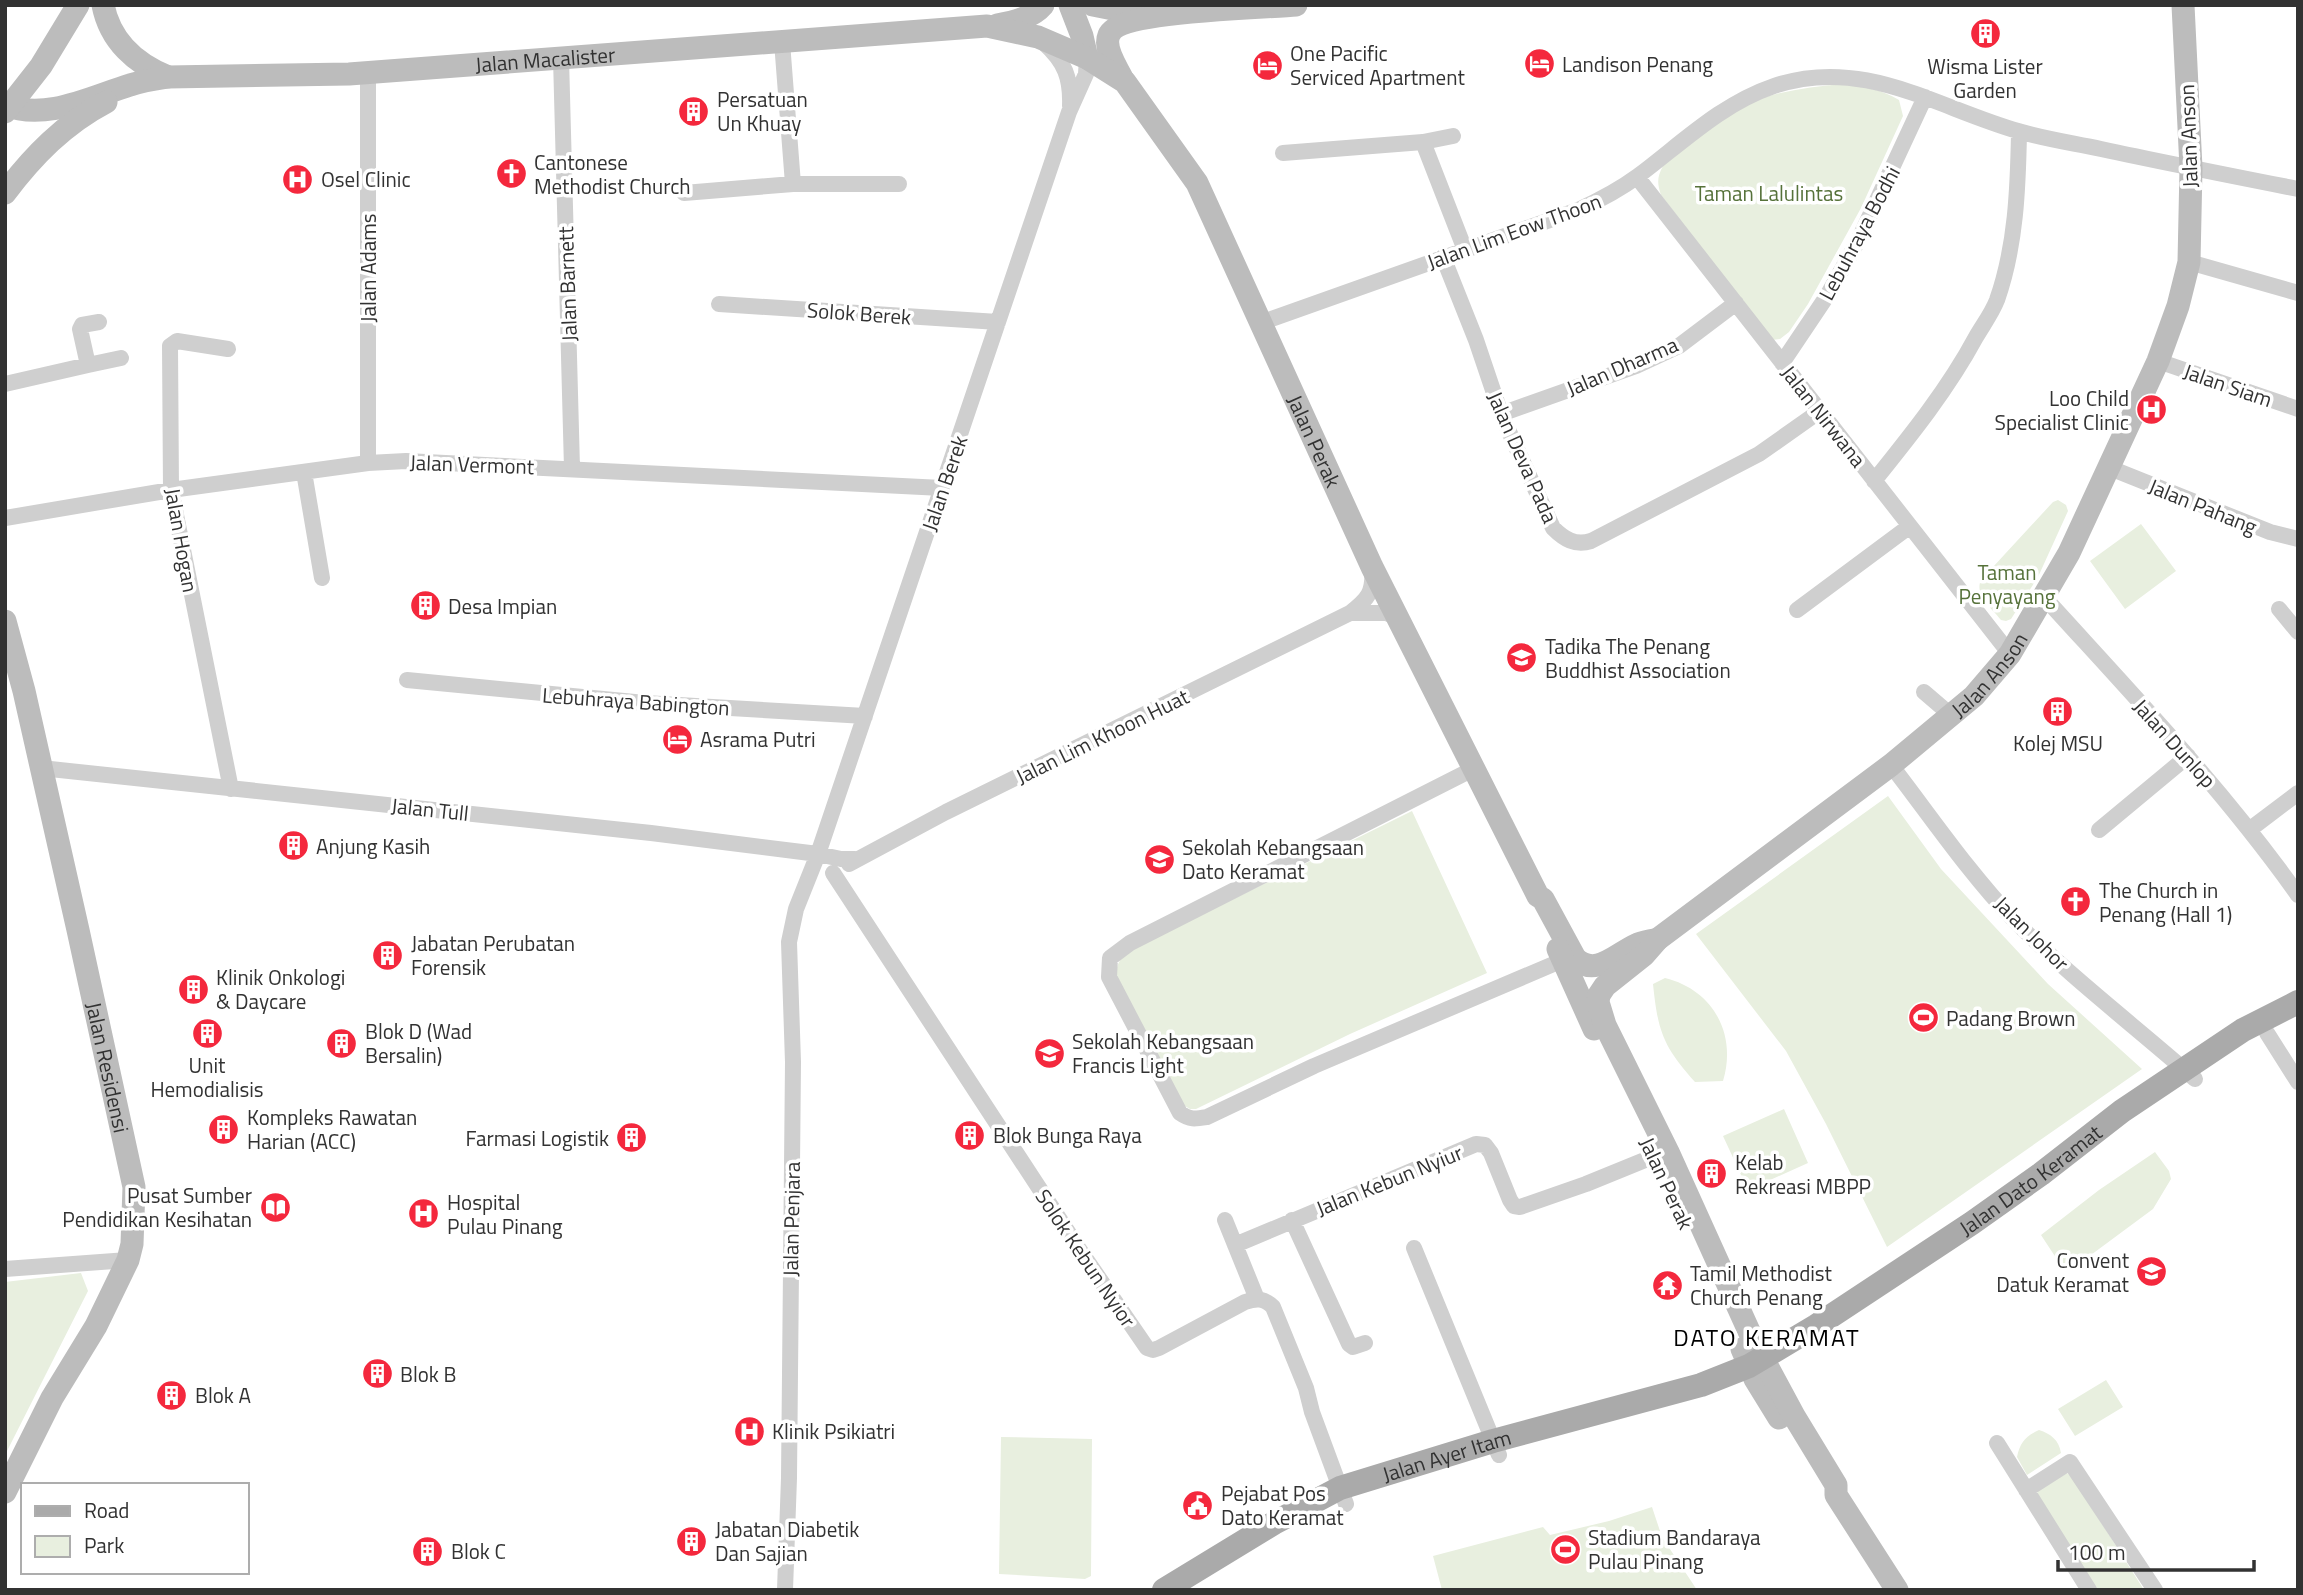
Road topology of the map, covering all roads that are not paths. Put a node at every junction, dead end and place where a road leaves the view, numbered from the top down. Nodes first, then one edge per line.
1 (78, 5) edge
2 (103, 5) edge
3 (1043, 5) edge
4 (1070, 5) edge
5 (1093, 5) edge
6 (1296, 5) edge
7 (2183, 5) edge
8 (1150, 16) junction
9 (987, 26) junction
10 (1038, 37) junction
11 (782, 42) junction
12 (561, 58) junction
13 (1087, 58) junction
14 (368, 73) junction
15 (168, 77) junction
16 (143, 81) junction
17 (1125, 82) junction
18 (1925, 97) junction
19 (6, 103) edge
20 (1069, 112) junction
21 (2019, 132) junction
22 (1452, 136) dead end
23 (1423, 142) junction
24 (1283, 153) dead end
25 (2191, 168) junction
26 (1637, 177) junction
27 (793, 184) junction
28 (899, 184) dead end
29 (2298, 189) edge
30 (5, 193) edge
31 (684, 193) dead end
32 (1465, 250) junction
33 (1443, 257) junction
34 (2189, 262) junction
35 (2298, 293) edge
36 (1736, 303) junction
37 (719, 304) dead end
38 (99, 321) dead end
39 (998, 322) junction
40 (1260, 323) junction
41 (228, 349) dead end
42 (121, 358) dead end
43 (2158, 361) junction
44 (1782, 363) junction
45 (88, 365) junction
46 (5, 384) edge
47 (2298, 410) edge
48 (1820, 411) junction
49 (1501, 414) junction
50 (368, 463) junction
51 (572, 468) junction
52 (2110, 468) junction
53 (304, 472) junction
54 (1874, 481) junction
55 (942, 488) junction
56 (171, 490) junction
57 (5, 518) edge
58 (1910, 526) junction
59 (2298, 540) edge
60 (1372, 567) junction
61 (322, 578) dead end
62 (2043, 597) junction
63 (1797, 610) dead end
64 (1350, 614) junction
65 (1397, 617) junction
66 (5, 621) edge
67 (2010, 654) junction
68 (407, 680) dead end
69 (1924, 692) dead end
70 (865, 716) junction
71 (1952, 716) junction
72 (2188, 756) junction
73 (1891, 765) junction
74 (41, 768) junction
75 (1473, 769) junction
76 (232, 789) junction
77 (2298, 793) edge
78 (2099, 830) dead end
79 (2249, 830) junction
80 (818, 854) junction
81 (855, 859) junction
82 (810, 873) junction
83 (833, 873) junction
84 (2298, 895) edge
85 (1538, 896) junction
86 (1658, 939) junction
87 (1563, 960) junction
88 (2298, 1002) edge
89 (2298, 1018) edge
90 (2267, 1033) junction
91 (2190, 1074) junction
92 (2298, 1082) edge
93 (1661, 1149) junction
94 (1225, 1220) dead end
95 (1292, 1220) junction
96 (1235, 1245) junction
97 (1414, 1248) dead end
98 (128, 1261) junction
99 (5, 1269) edge
100 (1256, 1299) junction
101 (1365, 1343) dead end
102 (1759, 1369) junction
103 (1997, 1443) dead end
104 (1496, 1448) junction
105 (2026, 1490) junction
106 (5, 1492) edge
107 (1343, 1496) junction
108 (785, 1590) edge
109 (1164, 1590) edge
110 (1192, 1590) edge
111 (1897, 1590) edge
112 (2089, 1590) edge
113 (2155, 1590) edge

1 - 19 main road
2 - 15 main road
3 - 9 main road
4 - 13 main road
5 - 8 main road
6 - 8 main road
7 - 25 main road, Jalan Anson
8 - 17 main road
9 - 10 main road, Jalan Macalister
9 - 11 main road, Jalan Macalister
10 - 13 main road, Jalan Macalister
10 - 20 street, Jalan Berek
11 - 12 main road, Jalan Macalister
11 - 27 street
12 - 14 main road, Jalan Macalister
12 - 51 street, Jalan Barnett
13 - 17 main road, Jalan Perak
13 - 20 street, Jalan Berek
14 - 15 main road, Jalan Macalister
14 - 50 street, Jalan Adams
15 - 16 main road, Jalan Macalister
16 - 19 main road, Jalan Macalister
16 - 30 main road
17 - 40 main road, Jalan Perak
18 - 21 street, Jalan Lim Eow Thoon
18 - 26 street, Jalan Lim Eow Thoon
18 - 44 street, Lebuhraya Bodhi
20 - 39 street, Jalan Berek
21 - 25 street, Jalan Lim Eow Thoon
21 - 54 street
22 - 23 street
23 - 24 street
23 - 32 street
25 - 29 street, Jalan Lim Eow Thoon
25 - 34 main road, Jalan Anson
26 - 32 street, Jalan Lim Eow Thoon
26 - 36 street, Jalan Nirwana
27 - 28 street
27 - 31 street
32 - 33 street, Jalan Lim Eow Thoon
33 - 40 street, Jalan Lim Eow Thoon
33 - 49 street, Jalan Deva Pada
34 - 35 street
34 - 43 main road, Jalan Anson
36 - 44 street, Jalan Nirwana
36 - 49 street, Jalan Dharma
37 - 39 street, Solok Berek
38 - 45 street
39 - 55 street, Jalan Berek
40 - 60 main road, Jalan Perak
41 - 56 street, Jalan Hogan
42 - 45 street
43 - 47 street, Jalan Siam
43 - 52 main road, Jalan Anson
44 - 48 street, Jalan Nirwana
45 - 46 street
48 - 49 street, Jalan Deva Pada
48 - 54 street, Jalan Nirwana
50 - 51 street, Jalan Vermont
50 - 53 street, Jalan Vermont
51 - 55 street, Jalan Vermont
52 - 59 street, Jalan Pahang
52 - 62 main road, Jalan Anson
53 - 56 street, Jalan Vermont
53 - 61 street
54 - 58 street, Jalan Nirwana
55 - 70 street, Jalan Berek
56 - 57 street, Jalan Vermont
56 - 76 street, Jalan Hogan
58 - 63 street
58 - 67 street, Jalan Nirwana
60 - 64 street, Jalan Lim Khoon Huat
60 - 65 main road, Jalan Perak
62 - 67 main road, Jalan Anson
62 - 72 street, Jalan Dunlop
64 - 65 street, Jalan Lim Khoon Huat
64 - 81 street, Jalan Lim Khoon Huat
65 - 75 main road, Jalan Perak
66 - 74 main road, Jalan Residensi
67 - 71 main road, Jalan Anson
68 - 70 street, Lebuhraya Babington
69 - 71 street
70 - 80 street, Jalan Berek
71 - 73 main road, Jalan Anson
72 - 78 street
72 - 79 street, Jalan Dunlop
73 - 86 main road, Jalan Anson
73 - 91 street, Jalan Johor
74 - 76 street, Jalan Tull
74 - 98 main road, Jalan Residensi
75 - 85 main road, Jalan Perak
75 - 87 street
76 - 80 street, Jalan Tull
77 - 79 street
79 - 84 street, Jalan Dunlop
80 - 81 street
80 - 82 street, Jalan Penjara
81 - 83 street, Jalan Lim Khoon Huat
82 - 83 street
82 - 108 street, Jalan Penjara
83 - 100 street, Solok Kebun Nyior
85 - 86 main road, Jalan Perak
85 - 87 main road, Jalan Perak
86 - 93 main road, Jalan Perak
87 - 93 main road, Jalan Perak
88 - 91 main road, Jalan Dato Keramat
89 - 90 main road, Jalan Dato Keramat
90 - 91 main road, Jalan Dato Keramat
90 - 92 street
91 - 102 main road, Jalan Dato Keramat
93 - 95 street, Jalan Kebun Nyiur
93 - 102 main road, Jalan Perak
94 - 96 street
95 - 96 street, Jalan Kebun Nyiur
95 - 101 street
96 - 100 street
97 - 104 street
98 - 99 street
98 - 106 main road, Jalan Residensi
100 - 107 street
102 - 104 main road, Jalan Ayer Itam
102 - 111 main road, Jalan Perak
103 - 105 street
104 - 107 main road, Jalan Ayer Itam
105 - 112 street
105 - 113 street
107 - 109 main road, Jalan Ayer Itam
107 - 110 main road, Jalan Ayer Itam

